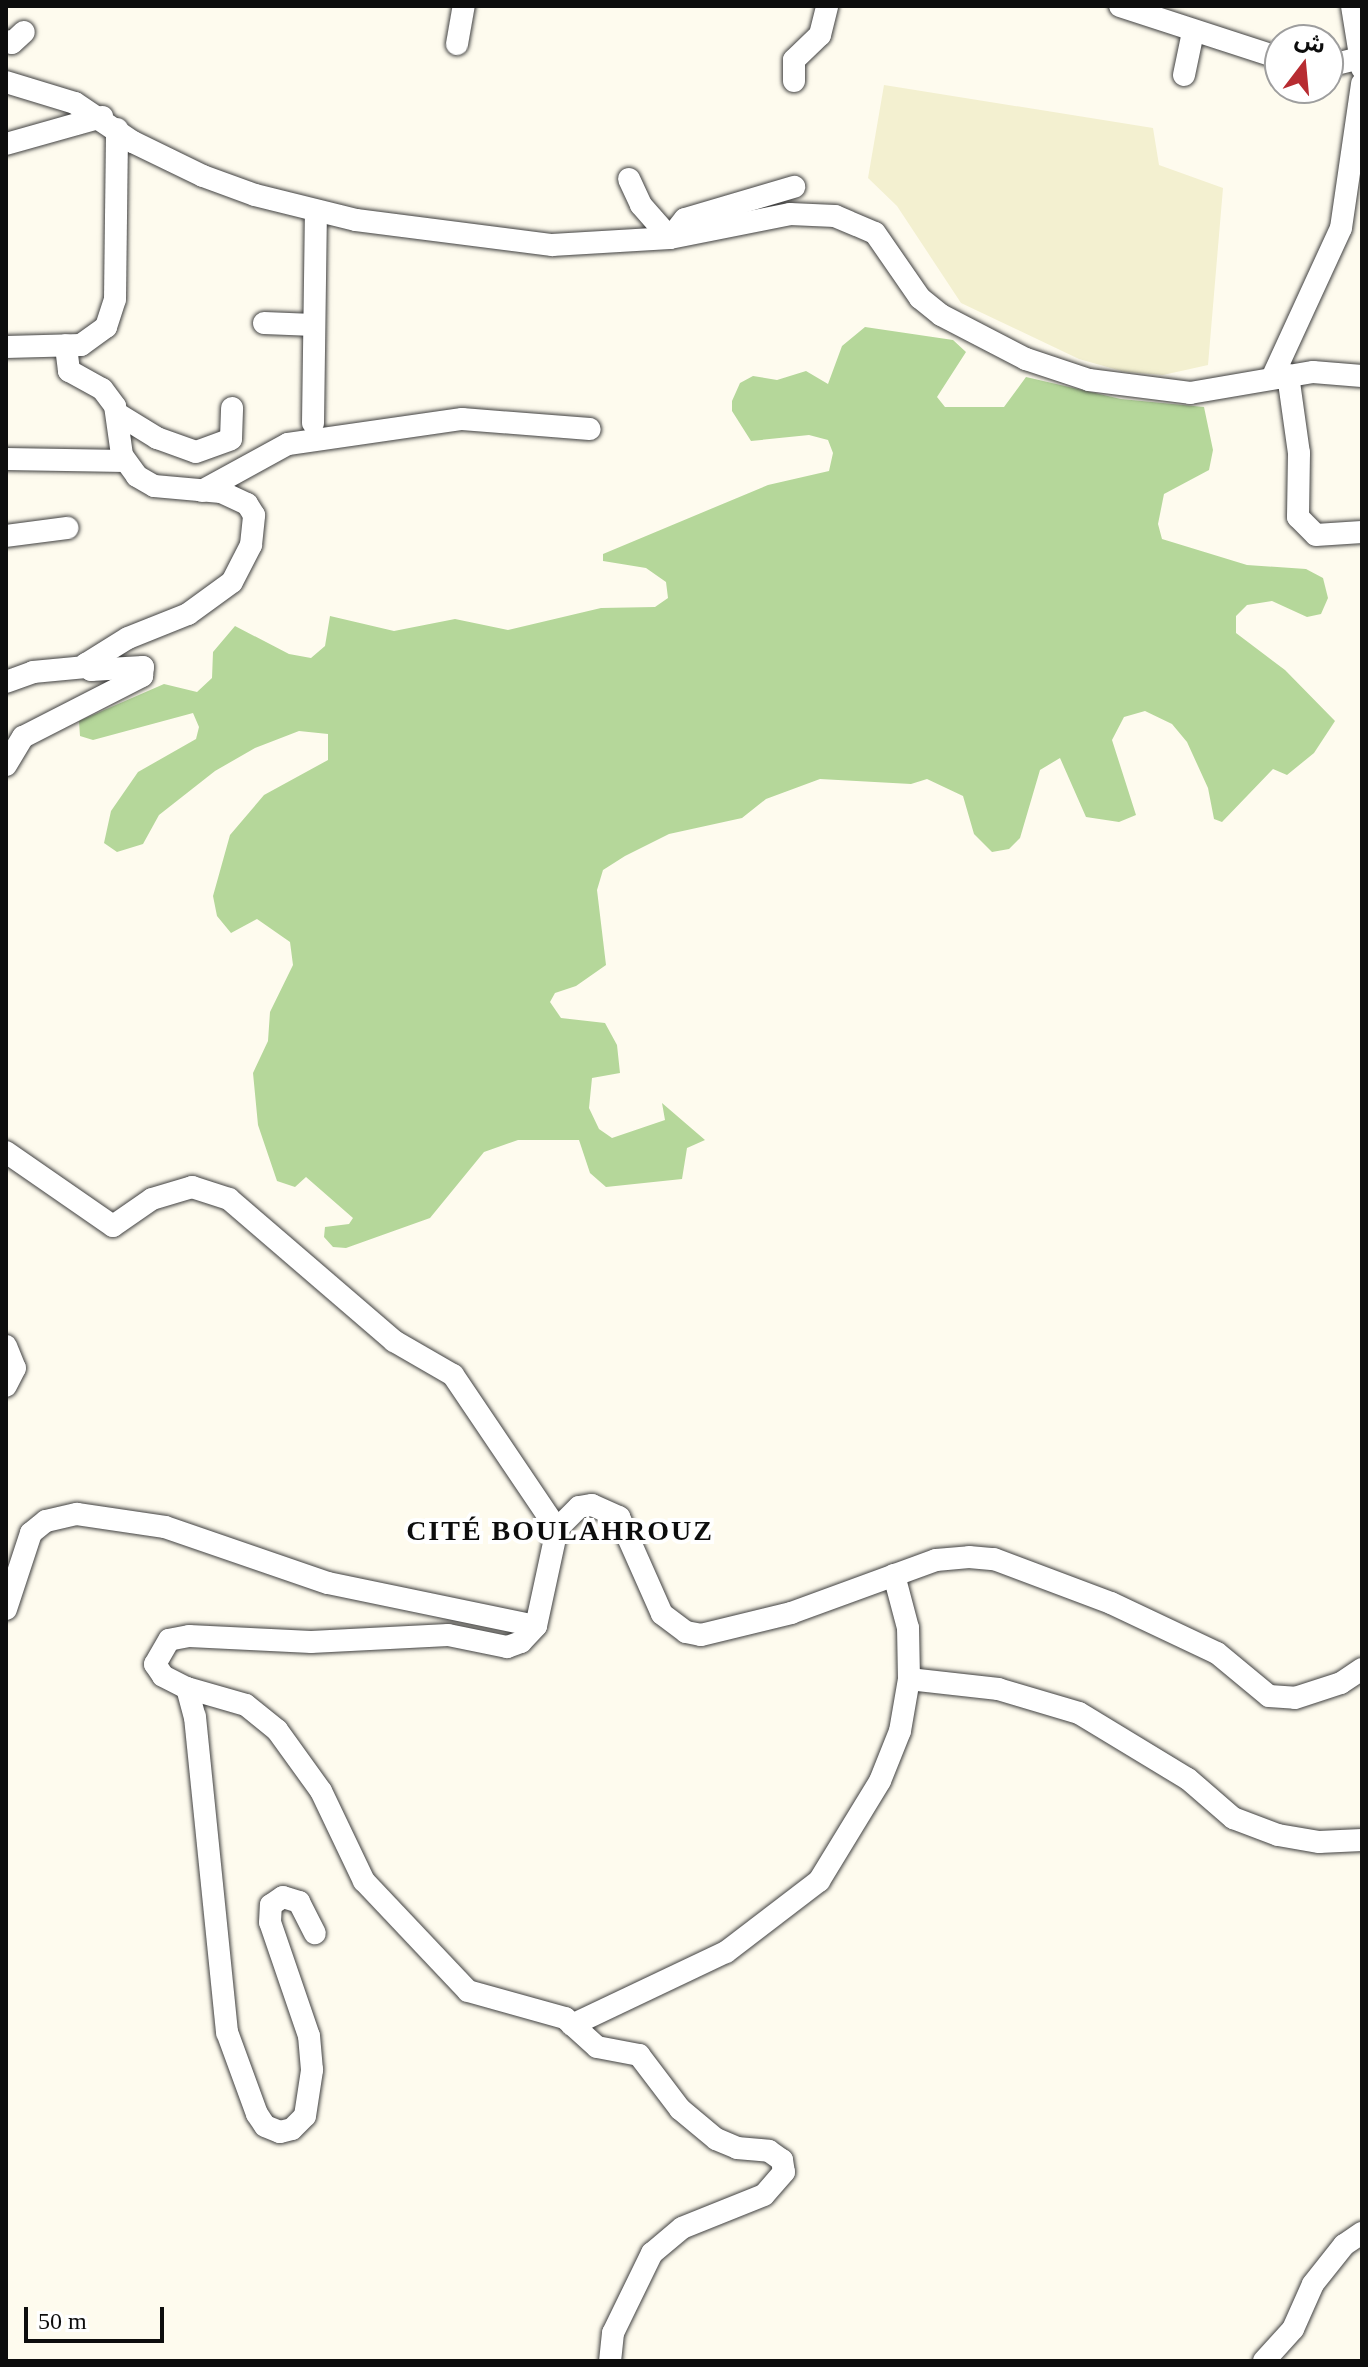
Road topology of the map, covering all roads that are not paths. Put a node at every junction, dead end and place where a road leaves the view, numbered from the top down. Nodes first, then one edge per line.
1 (464, 6) edge
2 (827, 6) edge
3 (1120, 6) edge
4 (1352, 6) edge
5 (1193, 32) junction
6 (457, 44) dead end
7 (1264, 53) edge
8 (1361, 63) edge
9 (1184, 75) dead end
10 (794, 81) dead end
11 (6, 82) edge
12 (1362, 84) edge
13 (1362, 113) edge
14 (109, 123) junction
15 (6, 128) edge
16 (33, 136) junction
17 (6, 144) edge
18 (629, 179) dead end
19 (794, 187) dead end
20 (316, 211) junction
21 (670, 238) junction
22 (264, 323) dead end
23 (314, 325) junction
24 (66, 345) junction
25 (6, 347) edge
26 (1280, 376) junction
27 (1362, 376) edge
28 (232, 408) dead end
29 (118, 414) junction
30 (313, 423) dead end
31 (590, 429) dead end
32 (6, 459) edge
33 (125, 461) junction
34 (202, 491) junction
35 (67, 528) dead end
36 (1362, 532) edge
37 (6, 536) edge
38 (86, 667) junction
39 (6, 682) edge
40 (6, 765) edge
41 (6, 1152) edge
42 (6, 1346) edge
43 (6, 1386) edge
44 (557, 1529) junction
45 (894, 1575) junction
46 (6, 1609) edge
47 (536, 1626) junction
48 (1362, 1669) edge
49 (909, 1679) junction
50 (187, 1688) junction
51 (1362, 1840) edge
52 (315, 1933) dead end
53 (572, 2025) junction
54 (1362, 2233) edge
55 (610, 2361) edge
56 (1264, 2361) edge

1 - 6 street
2 - 10 street
3 - 5 street
4 - 8 street
5 - 7 street
5 - 9 street
11 - 14 street
12 - 13 street
13 - 26 street
14 - 16 street
14 - 20 street
14 - 24 street
15 - 16 street
16 - 17 street
18 - 21 street
19 - 21 street
20 - 21 street
20 - 23 street
21 - 26 street
22 - 23 street
23 - 30 street
24 - 25 street
24 - 29 street
26 - 27 street
26 - 36 street
28 - 29 street
29 - 33 street
31 - 34 street
32 - 33 street
33 - 34 street
34 - 38 street
35 - 37 street
38 - 39 street
38 - 40 street
41 - 44 street
42 - 43 street
44 - 45 street
44 - 47 street
45 - 48 street
45 - 49 street
46 - 47 street
47 - 50 street
49 - 51 street
49 - 53 street
50 - 52 street
50 - 53 street
53 - 55 street
54 - 56 street

